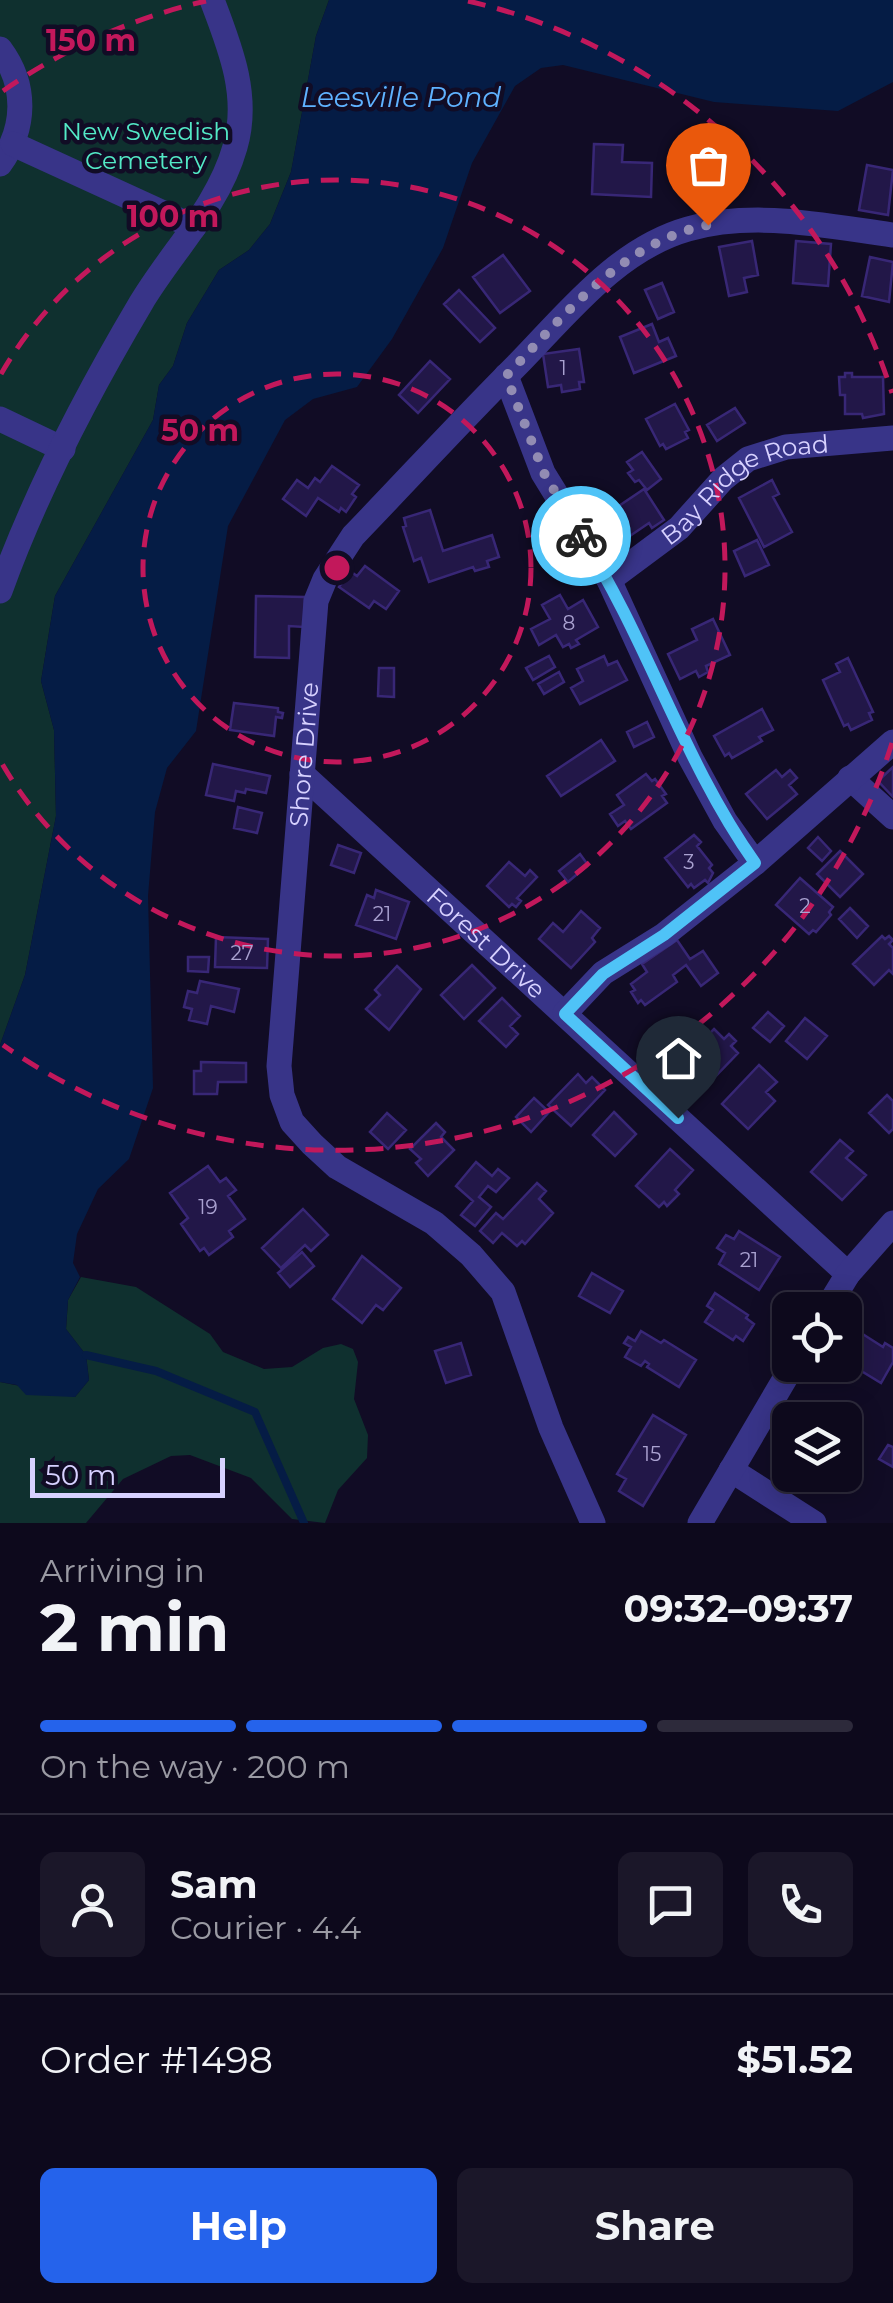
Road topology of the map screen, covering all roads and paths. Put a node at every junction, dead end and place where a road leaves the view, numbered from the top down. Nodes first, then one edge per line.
1 (212, 0) edge
2 (0, 49) edge
3 (6, 154) edge
4 (194, 228) junction
5 (893, 235) edge
6 (506, 376) junction
7 (0, 419) edge
8 (893, 438) edge
9 (62, 449) junction
10 (609, 580) junction
11 (0, 590) edge
12 (893, 742) edge
13 (302, 774) junction
14 (850, 778) junction
15 (893, 817) edge
16 (755, 863) junction
17 (565, 1014) junction
18 (893, 1222) edge
19 (848, 1274) junction
20 (837, 1292) edge
21 (783, 1382) edge
22 (731, 1470) junction
23 (593, 1523) edge
24 (700, 1523) edge
25 (814, 1523) edge

1 - 4 street
2 - 3 street
3 - 4 street
4 - 9 street
5 - 6 street, Shore Drive
6 - 10 street
6 - 13 street, Shore Drive
7 - 9 street
8 - 10 street, Bay Ridge Road
9 - 11 street
10 - 16 street
12 - 14 street
13 - 17 street, Forest Drive
13 - 23 street, Shore Drive
14 - 15 street
14 - 16 street
16 - 17 street
17 - 19 street, Forest Drive
18 - 19 street
19 - 20 street
21 - 22 street
22 - 24 street
22 - 25 street

